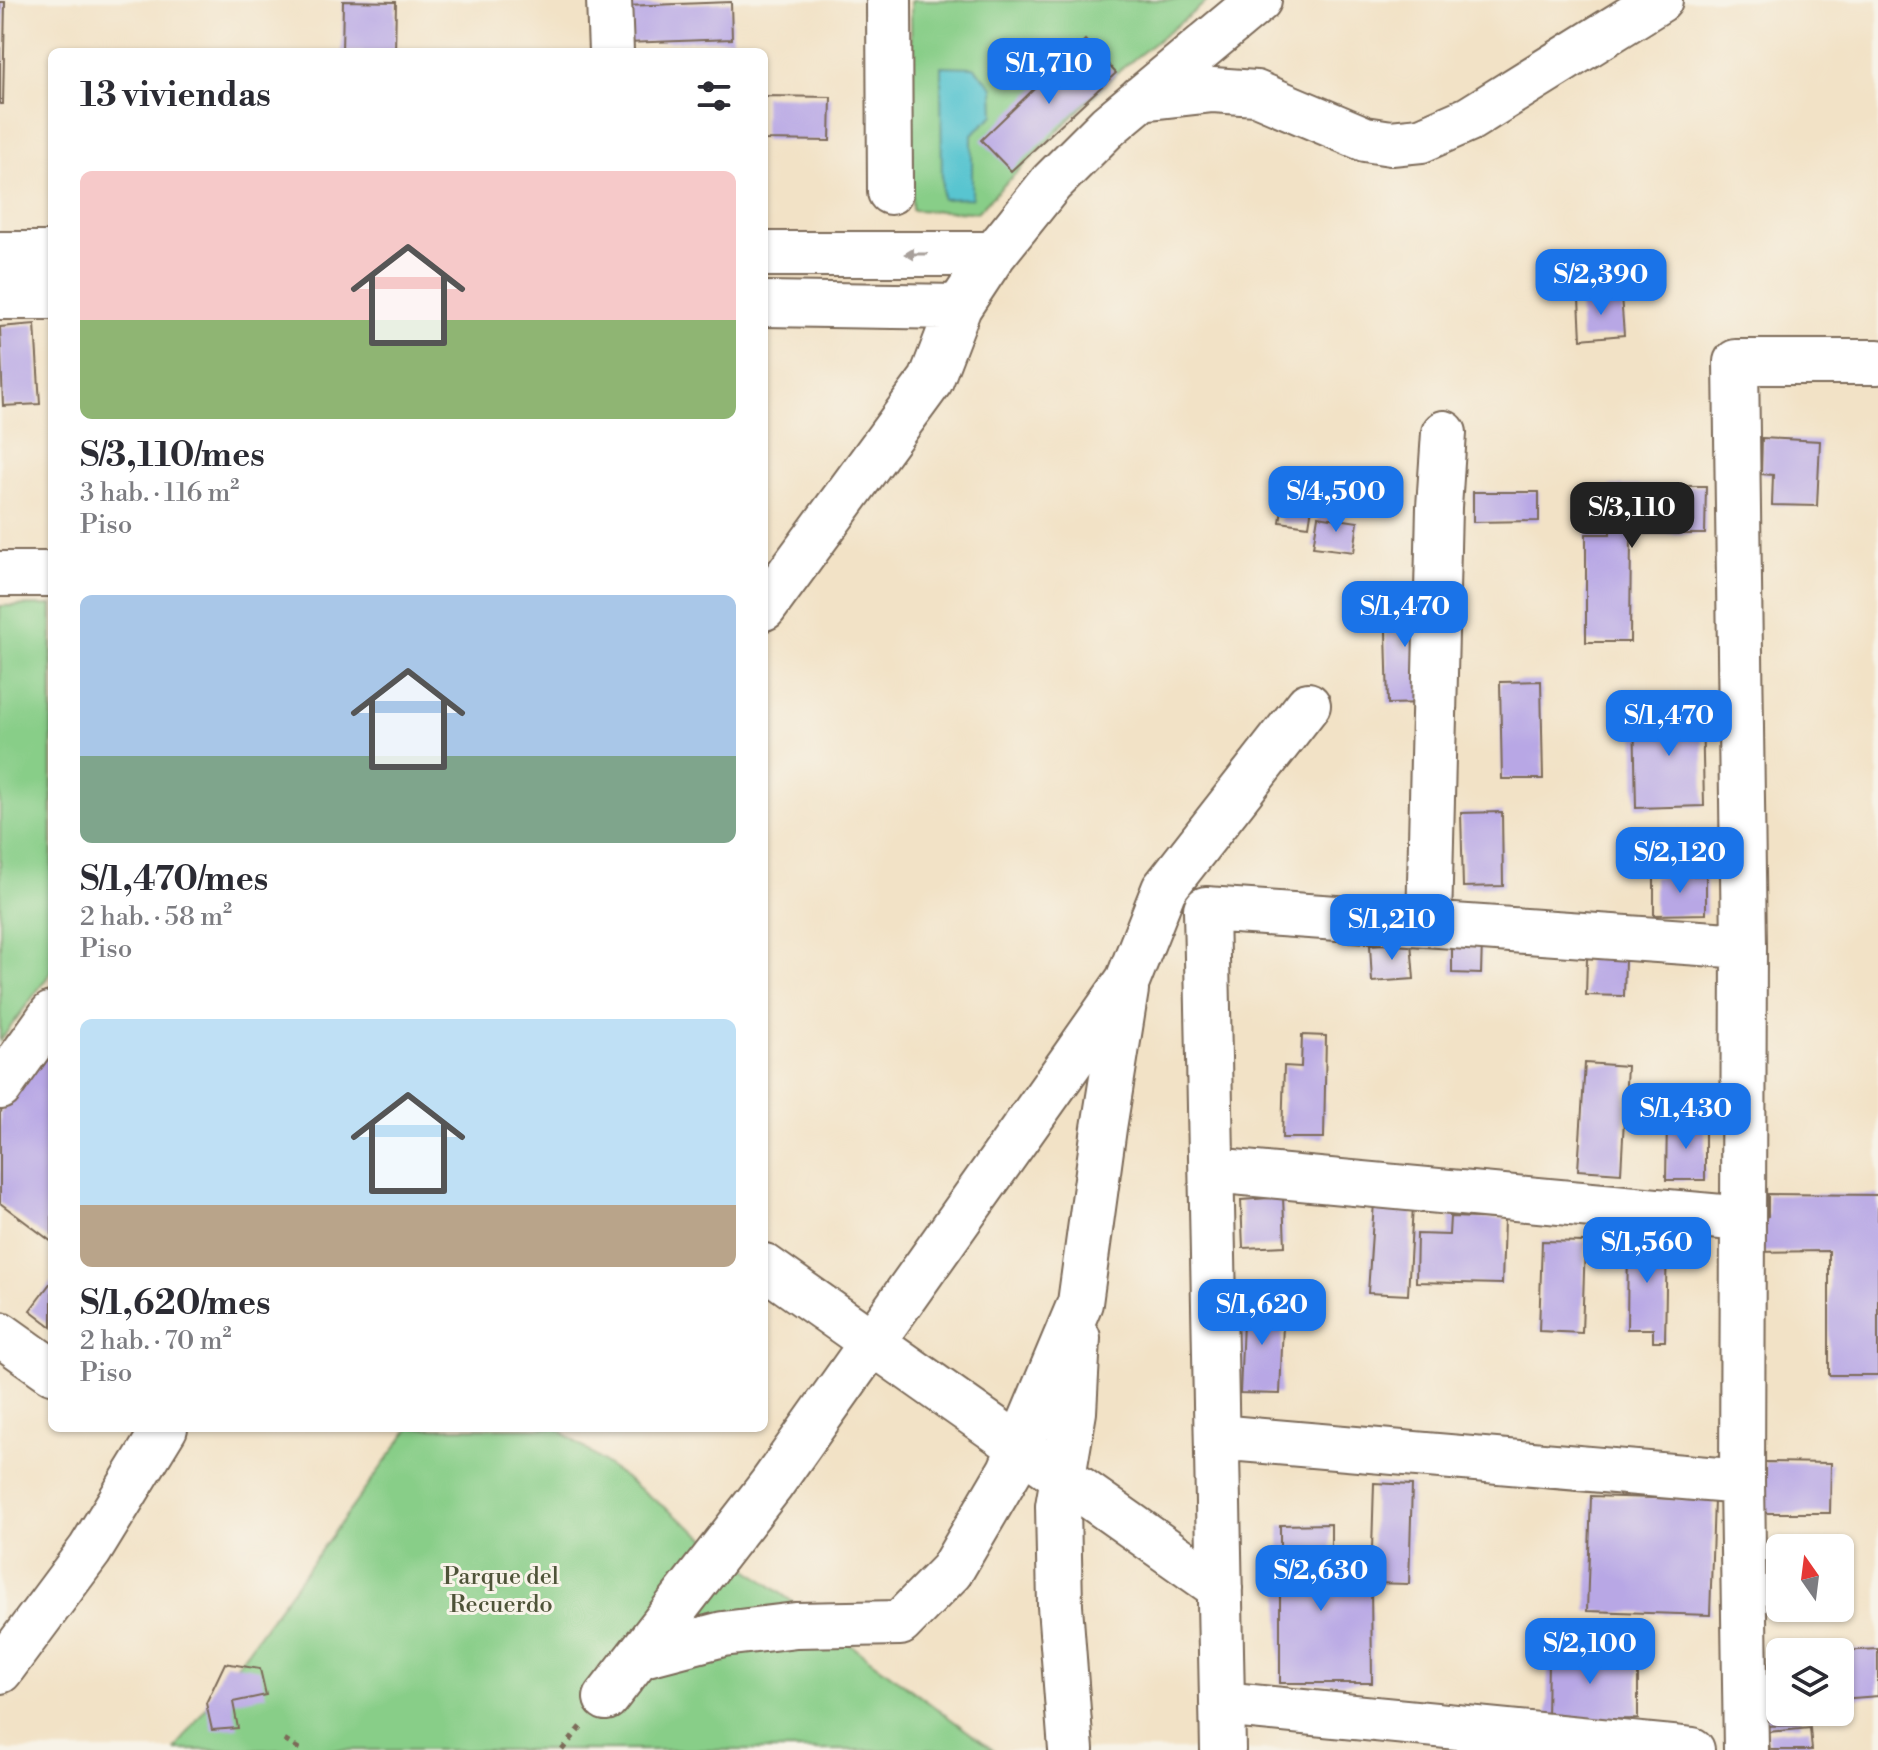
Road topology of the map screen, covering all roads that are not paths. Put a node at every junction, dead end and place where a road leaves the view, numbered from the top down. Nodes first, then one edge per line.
1 (609, 0) edge
2 (889, 0) edge
3 (1259, 0) edge
4 (1660, 0) edge
5 (611, 48) edge
6 (1141, 98) junction
7 (890, 192) dead end
8 (0, 254) edge
9 (48, 254) edge
10 (768, 254) edge
11 (994, 254) junction
12 (0, 297) edge
13 (48, 297) edge
14 (768, 304) edge
15 (959, 307) junction
16 (1878, 362) edge
17 (1444, 433) dead end
18 (0, 574) edge
19 (48, 574) edge
20 (768, 603) edge
21 (1308, 705) dead end
22 (1429, 924) junction
23 (1744, 946) junction
24 (1128, 980) junction
25 (48, 1020) edge
26 (0, 1087) edge
27 (1212, 1170) junction
28 (1743, 1219) junction
29 (768, 1269) edge
30 (1080, 1303) junction
31 (0, 1334) edge
32 (872, 1342) junction
33 (48, 1368) edge
34 (150, 1433) edge
35 (1217, 1437) junction
36 (1020, 1447) junction
37 (1063, 1477) junction
38 (1742, 1482) junction
39 (1220, 1588) junction
40 (639, 1656) junction
41 (0, 1671) edge
42 (606, 1698) dead end
43 (1222, 1704) junction
44 (1071, 1750) edge
45 (1223, 1750) edge
46 (1692, 1750) edge
47 (1746, 1750) edge

1 - 5 street
2 - 7 street
3 - 6 street
4 - 6 street
6 - 11 street
8 - 9 street
11 -> 10 street
11 - 15 street
12 - 13 street
14 - 15 street
15 - 20 street
16 - 23 street
17 - 22 street
18 - 19 street
21 - 24 street
22 - 23 street
22 - 27 street
23 - 28 street
24 - 30 street
24 - 32 street
25 - 26 street
27 - 28 street
27 - 35 street
28 - 38 street
29 - 32 street
30 - 36 street
30 - 37 street
31 - 33 street
32 - 36 street
32 - 40 street
34 - 41 street
35 - 38 street
35 - 39 street
36 - 37 street
36 - 40 street
37 - 39 street
37 - 44 street
38 - 47 street
39 - 43 street
40 - 42 street
43 - 45 street
43 - 46 street

